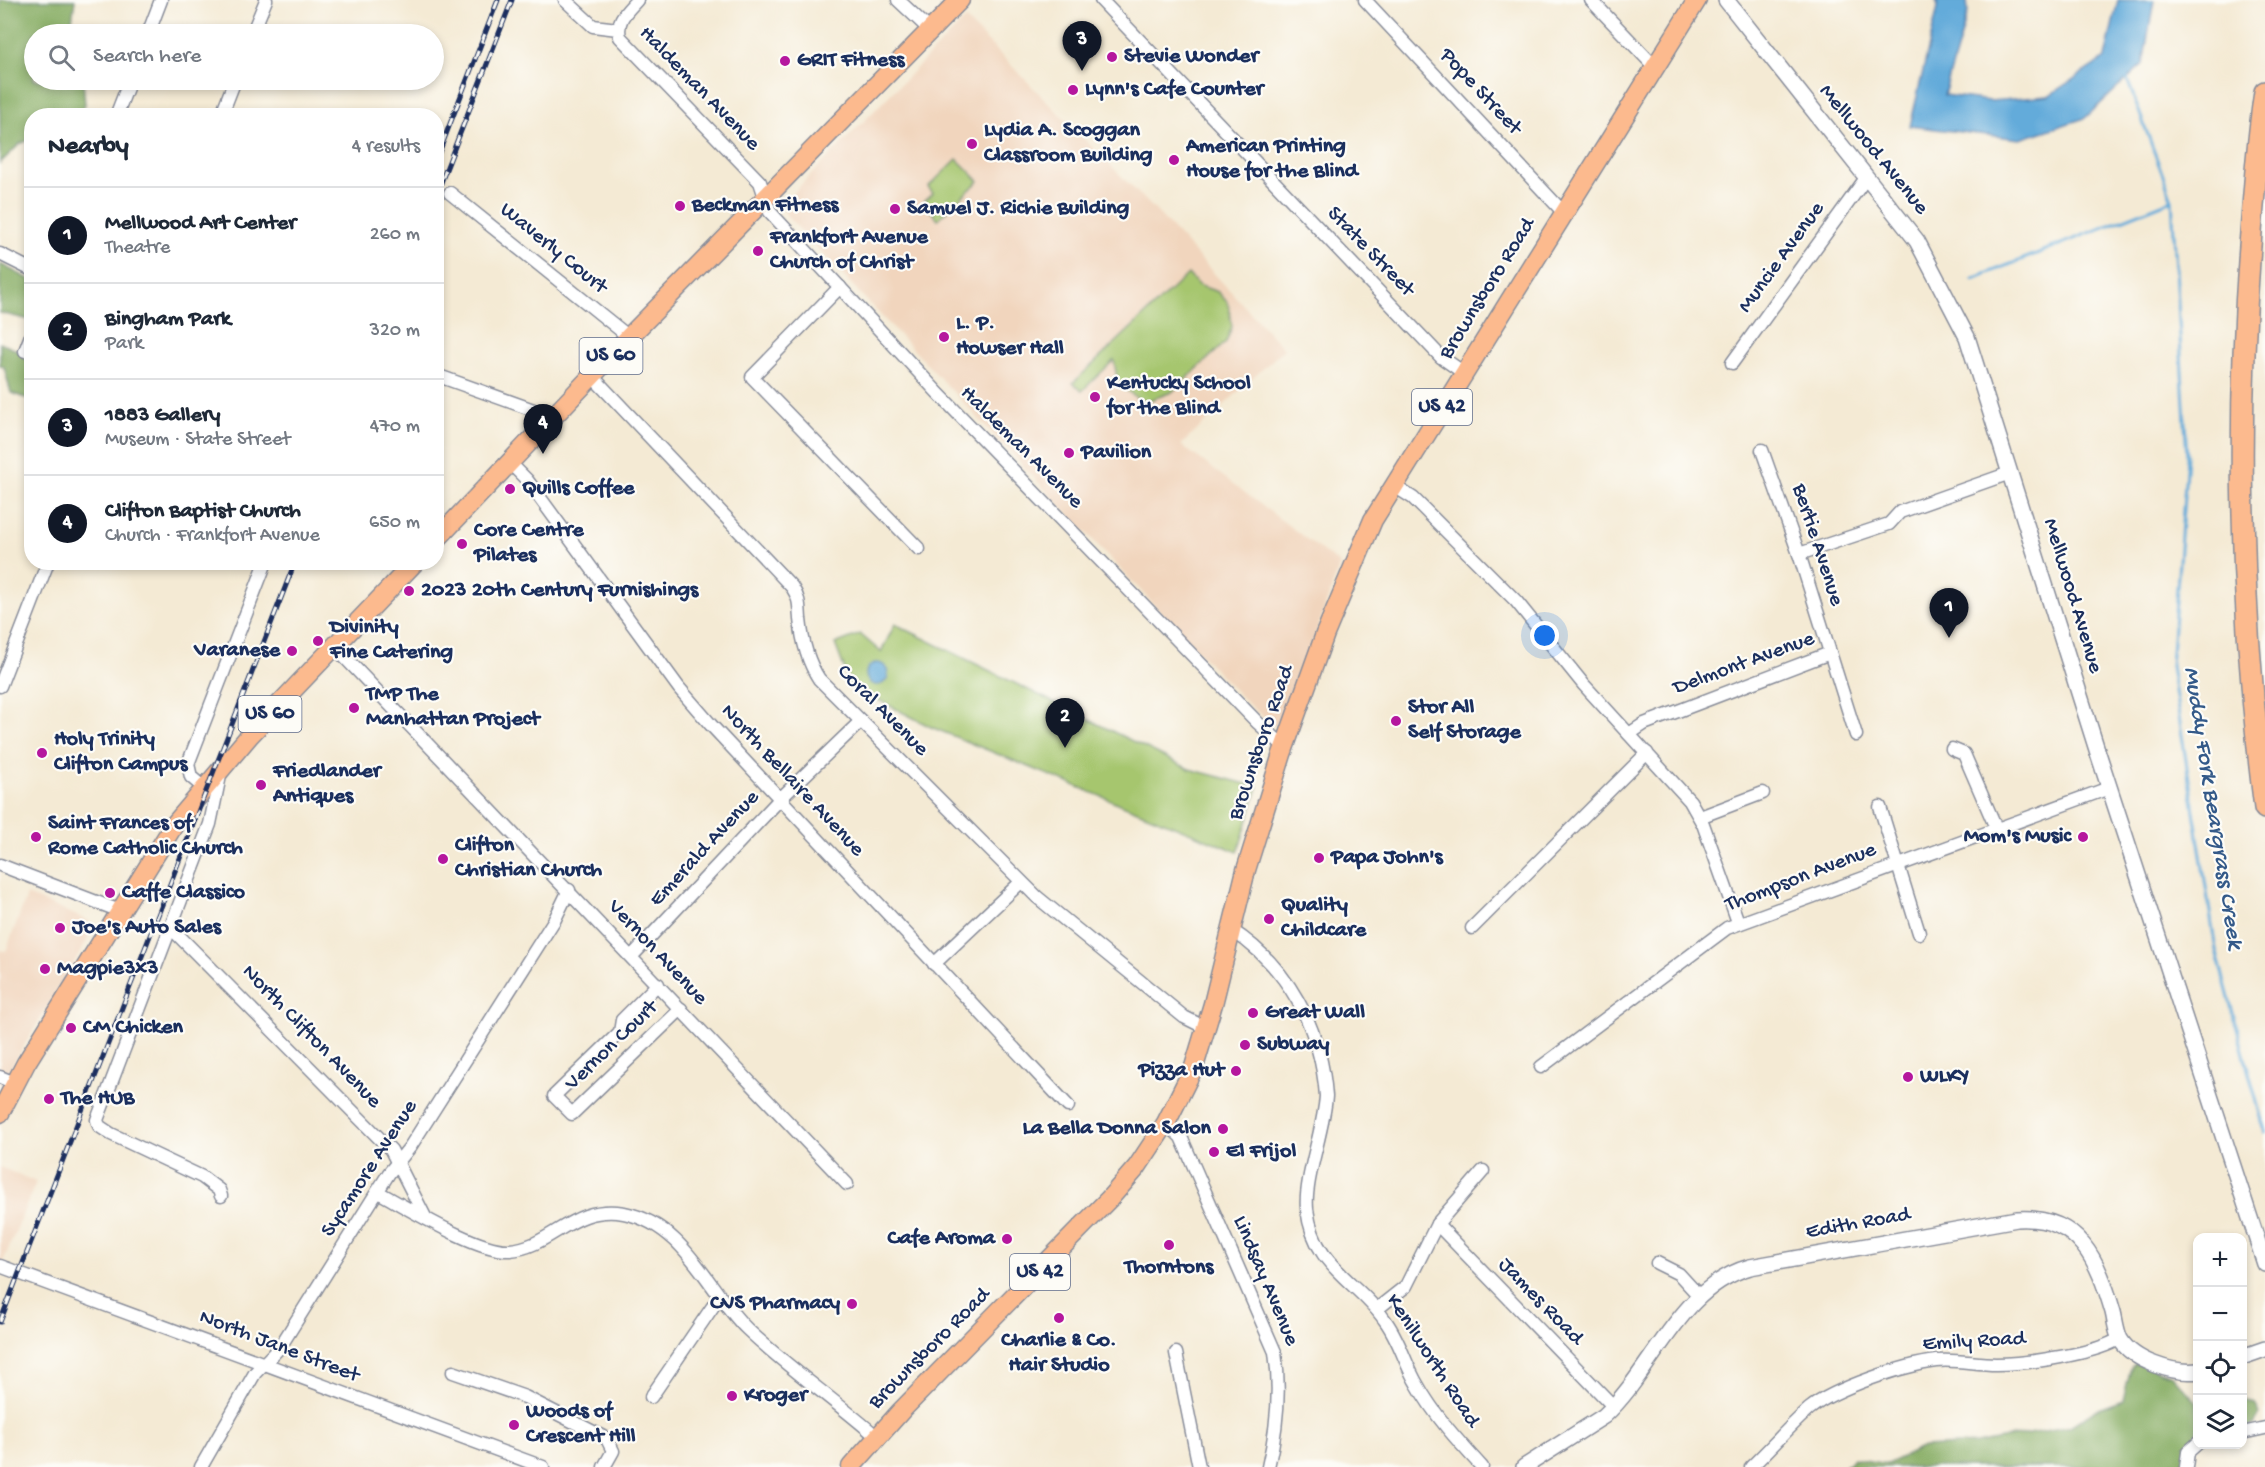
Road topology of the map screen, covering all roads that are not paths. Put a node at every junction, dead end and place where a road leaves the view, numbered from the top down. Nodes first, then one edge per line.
1 (161, 0) edge
2 (266, 0) edge
3 (565, 0) edge
4 (637, 0) edge
5 (898, 0) edge
6 (960, 0) edge
7 (1101, 0) edge
8 (1365, 0) edge
9 (1591, 0) edge
10 (1697, 0) edge
11 (1726, 0) edge
12 (152, 24) edge
13 (256, 24) edge
14 (618, 29) junction
15 (930, 30) junction
16 (1655, 67) junction
17 (126, 90) edge
18 (231, 90) edge
19 (2265, 92) edge
20 (119, 108) edge
21 (224, 108) edge
22 (1866, 178) junction
23 (450, 193) dead end
24 (765, 197) junction
25 (1564, 213) junction
26 (0, 254) edge
27 (24, 266) edge
28 (840, 287) junction
29 (629, 337) junction
30 (1732, 363) dead end
31 (1464, 373) junction
32 (592, 376) junction
33 (444, 378) edge
34 (553, 417) junction
35 (1762, 450) dead end
36 (510, 463) junction
37 (2010, 473) junction
38 (1394, 486) junction
39 (444, 532) edge
40 (919, 549) dead end
41 (1799, 555) junction
42 (45, 570) edge
43 (263, 570) edge
44 (407, 570) edge
45 (335, 647) junction
46 (1830, 653) junction
47 (0, 686) edge
48 (861, 721) junction
49 (1629, 734) junction
50 (1856, 735) dead end
51 (1285, 747) junction
52 (1952, 749) dead end
53 (1647, 753) junction
54 (221, 768) junction
55 (204, 788) junction
56 (2109, 788) junction
57 (1763, 793) dead end
58 (780, 799) junction
59 (1880, 807) dead end
60 (2265, 808) edge
61 (1700, 817) junction
62 (1996, 828) junction
63 (1898, 864) junction
64 (0, 865) edge
65 (1021, 882) junction
66 (569, 890) junction
67 (120, 911) junction
68 (1738, 922) junction
69 (171, 928) junction
70 (1473, 928) dead end
71 (1230, 929) junction
72 (1919, 933) dead end
73 (632, 956) junction
74 (934, 964) junction
75 (658, 984) junction
76 (681, 1009) junction
77 (1206, 1028) junction
78 (1541, 1067) dead end
79 (7, 1080) edge
80 (1068, 1106) dead end
81 (0, 1113) edge
82 (1166, 1123) junction
83 (399, 1163) junction
84 (1482, 1171) dead end
85 (847, 1184) dead end
86 (378, 1192) junction
87 (221, 1196) dead end
88 (425, 1217) junction
89 (1437, 1224) junction
90 (1657, 1263) dead end
91 (2265, 1264) edge
92 (0, 1266) edge
93 (720, 1296) junction
94 (1700, 1297) junction
95 (1377, 1310) junction
96 (2120, 1338) junction
97 (2265, 1349) edge
98 (1176, 1353) dead end
99 (2247, 1355) edge
100 (266, 1364) junction
101 (2193, 1371) edge
102 (453, 1372) dead end
103 (651, 1397) dead end
104 (1614, 1407) junction
105 (2265, 1428) edge
106 (2247, 1431) edge
107 (877, 1437) junction
108 (2193, 1448) edge
109 (201, 1467) edge
110 (543, 1467) edge
111 (604, 1467) edge
112 (852, 1467) edge
113 (1199, 1467) edge
114 (1268, 1467) edge
115 (1482, 1467) edge
116 (1524, 1467) edge
117 (1751, 1467) edge
118 (2186, 1467) edge

1 - 12 street
2 - 13 street
3 - 14 street, Haldeman Avenue
4 - 14 street
5 - 15 street
6 - 15 main road, US 60
7 - 31 street, State Street
8 - 25 street, Pope Street
9 - 16 street
10 - 16 main road, Brownsboro Road / US 42
11 - 22 street, Mellwood Avenue
14 - 24 street, Haldeman Avenue
15 - 24 main road, US 60
16 - 25 main road, Brownsboro Road / US 42
17 - 20 street
18 - 21 street
19 - 60 highway
22 - 30 street, Muncie Avenue
22 - 37 street, Mellwood Avenue
23 - 29 street, Waverly Court
24 - 28 street, Haldeman Avenue
24 - 29 main road, US 60
25 - 31 main road, Brownsboro Road / US 42
26 - 27 street
28 - 40 street
28 - 51 street, Haldeman Avenue
29 - 32 main road, US 60
31 - 38 main road, Brownsboro Road / US 42
32 - 34 main road, US 60
32 - 48 street, Coral Avenue
33 - 34 street
34 - 36 main road, US 60
35 - 41 street, Bertie Avenue
36 - 39 main road, US 60
36 - 58 street, North Bellaire Avenue
37 - 41 street
37 - 56 street, Mellwood Avenue
38 - 49 street
38 - 51 main road, Brownsboro Road / US 42
41 - 46 street, Bertie Avenue
42 - 47 street
43 - 55 street
44 - 45 main road, US 60
45 - 54 main road, US 60
45 - 66 street, Vernon Avenue
46 - 49 street, Delmont Avenue
46 - 50 street, Delmont Avenue
48 - 58 street, Emerald Avenue
48 - 65 street, Coral Avenue
49 - 53 street
51 - 71 main road, Brownsboro Road / US 42
52 - 62 street
53 - 61 street
53 - 70 street
54 - 55 main road, US 60
54 - 69 street
55 - 67 main road, US 60
56 - 62 street, Thompson Avenue
56 - 91 street, Mellwood Avenue
57 - 61 street
58 - 73 street, Emerald Avenue
58 - 74 street, North Bellaire Avenue
59 - 63 street
61 - 68 street
62 - 63 street, Thompson Avenue
63 - 68 street, Thompson Avenue
63 - 72 street
64 - 67 street
65 - 74 street
65 - 77 street, Coral Avenue
66 - 73 street, Vernon Avenue
66 - 83 street, Sycamore Avenue
67 - 79 main road, US 60
68 - 78 street, Thompson Avenue
69 - 83 street, North Clifton Avenue
69 - 87 street
71 - 77 main road, Brownsboro Road / US 42
71 - 95 street, Kenilworth Road
73 - 75 street, Vernon Avenue
74 - 80 street, North Bellaire Avenue
75 - 76 street, Vernon Avenue
75 - 76 street, Vernon Court
76 - 85 street, Vernon Avenue
77 - 82 main road, Brownsboro Road / US 42
79 - 81 main road, US 60
82 - 107 main road, Brownsboro Road / US 42
82 - 114 street, Lindsay Avenue
83 - 86 street, Sycamore Avenue
83 - 88 street, North Clifton Avenue
84 - 89 street
86 - 88 street
86 - 100 street, Sycamore Avenue
88 - 93 street
89 - 95 street
89 - 104 street, James Road
90 - 94 street
92 - 100 street, North Jane Street
93 - 103 street
93 - 107 street
94 - 96 street, Edith Road
94 - 104 street, Edith Road
95 - 115 street, Kenilworth Road
96 - 101 street
96 - 117 street, Emily Road
97 - 99 street
98 - 113 street
100 - 109 street, Sycamore Avenue
100 - 110 street, North Jane Street
102 - 111 street
104 - 116 street, Edith Road
105 - 106 street
107 - 112 main road, Brownsboro Road / US 42
108 - 118 street

